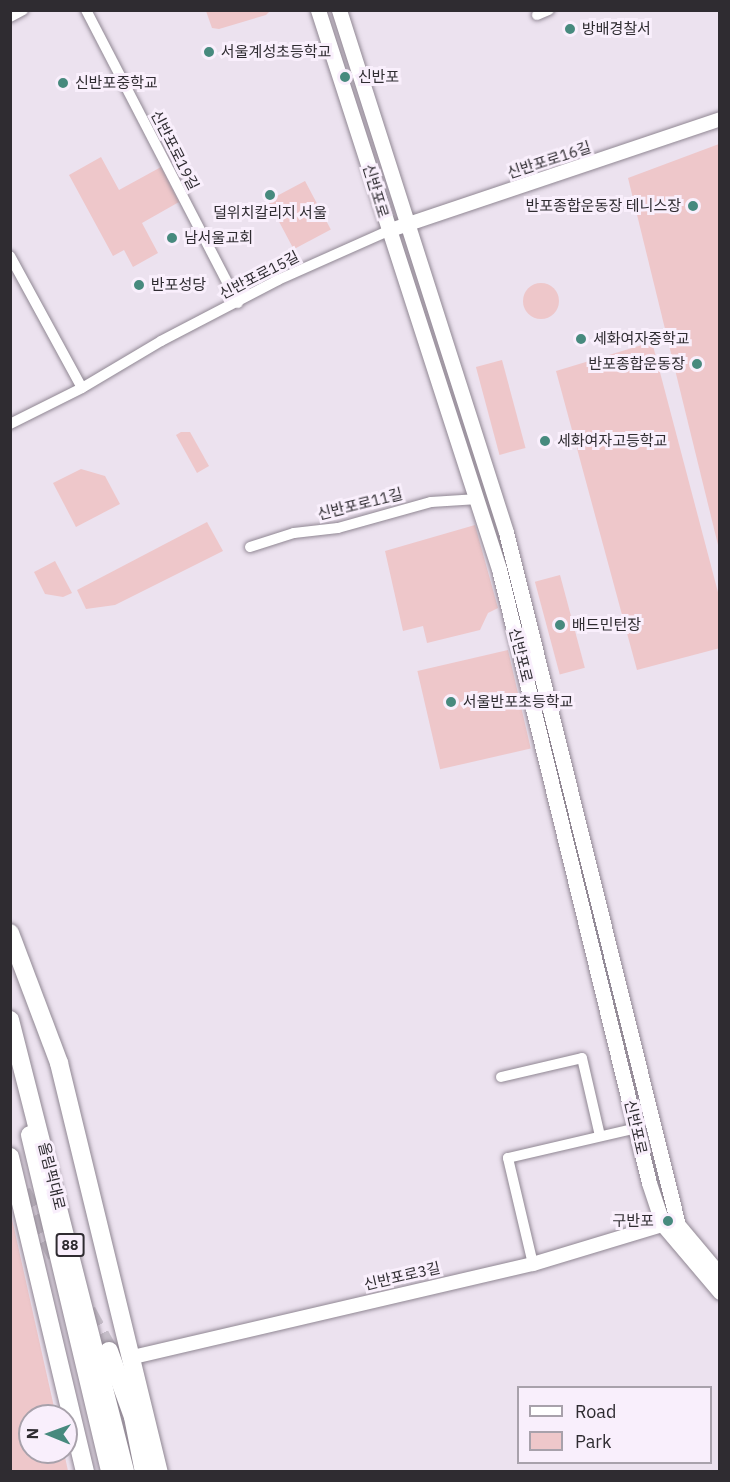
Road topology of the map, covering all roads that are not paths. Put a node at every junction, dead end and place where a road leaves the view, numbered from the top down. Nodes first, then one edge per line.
1 (23, 10) edge
2 (86, 10) edge
3 (318, 10) edge
4 (339, 10) edge
5 (549, 10) edge
6 (537, 15) dead end
7 (10, 17) edge
8 (720, 119) edge
9 (407, 222) junction
10 (388, 231) junction
11 (10, 256) edge
12 (238, 303) junction
13 (82, 388) junction
14 (10, 424) edge
15 (478, 499) junction
16 (250, 547) dead end
17 (10, 933) edge
18 (10, 1020) edge
19 (10, 1044) edge
20 (501, 1077) dead end
21 (637, 1128) junction
22 (600, 1136) junction
23 (10, 1156) edge
24 (670, 1223) junction
25 (533, 1264) junction
26 (720, 1275) edge
27 (720, 1292) edge
28 (109, 1351) tunnel mouth
29 (133, 1357) junction
30 (85, 1472) edge
31 (110, 1472) edge
32 (125, 1472) edge
33 (144, 1472) edge
34 (159, 1472) edge

1 - 7 street
2 - 12 street, 신반포로19길
3 - 10 main road, 신반포로
4 - 9 main road, 신반포로
5 - 6 street
8 - 9 street, 신반포로16길
9 - 10 street, 신반포로16길
9 - 24 main road, 신반포로
10 - 12 street, 신반포로15길
10 - 15 main road, 신반포로
11 - 13 street
12 - 13 street, 신반포로15길
13 - 14 street, 신반포로15길
15 - 16 street, 신반포로11길
15 - 21 main road, 신반포로
17 - 29 highway
18 - 32 highway, 올림픽대로 / 88
19 - 31 highway, 올림픽대로 / 88
20 - 22 street
21 - 22 street
21 - 24 main road, 신반포로
22 - 25 street
23 - 30 highway, 88
24 - 25 street, 신반포로3길
24 - 26 main road, 신반포로
24 - 27 main road, 신반포로
25 - 29 street, 신반포로3길
28 - 33 highway
29 - 34 highway

